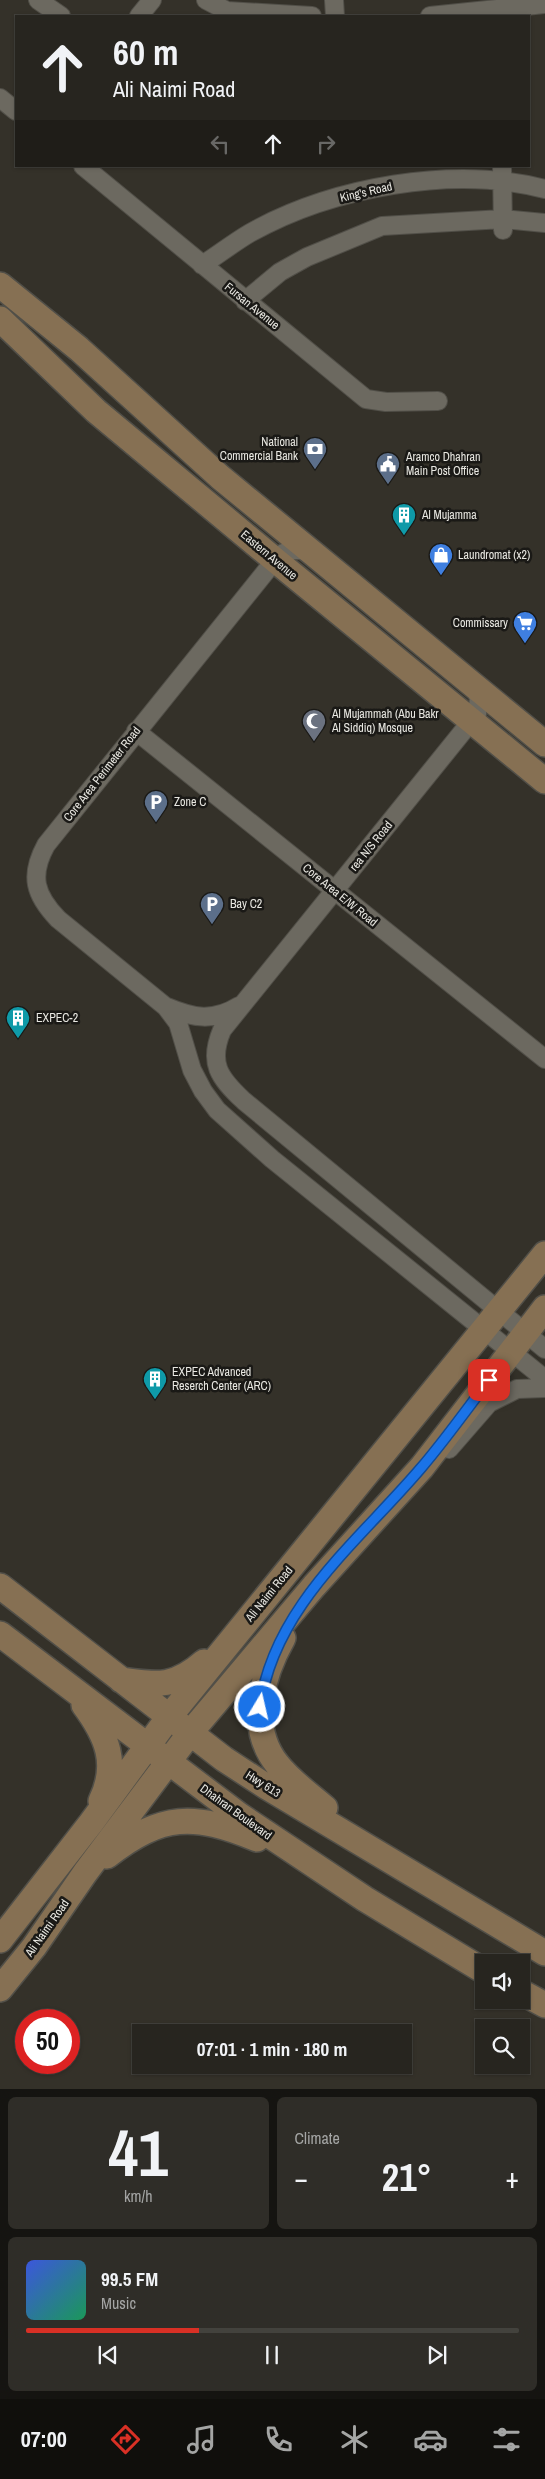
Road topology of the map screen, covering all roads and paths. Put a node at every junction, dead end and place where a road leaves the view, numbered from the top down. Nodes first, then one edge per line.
1 (38, 0) edge
2 (152, 0) edge
3 (206, 0) edge
4 (334, 0) edge
5 (545, 4) edge
6 (479, 9) edge
7 (228, 14) edge
8 (60, 15) edge
9 (140, 15) edge
10 (270, 15) edge
11 (334, 15) edge
12 (437, 15) edge
13 (0, 98) edge
14 (15, 110) edge
15 (86, 167) edge
16 (502, 173) edge
17 (542, 187) edge
18 (545, 223) edge
19 (503, 224) junction
20 (202, 265) junction
21 (0, 285) edge
22 (245, 301) junction
23 (0, 320) edge
24 (438, 401) dead end
25 (308, 550) junction
26 (275, 560) junction
27 (473, 686) junction
28 (472, 721) junction
29 (136, 731) junction
30 (545, 744) edge
31 (545, 781) edge
32 (334, 890) junction
33 (246, 1001) junction
34 (166, 1007) junction
35 (545, 1059) edge
36 (545, 1254) edge
37 (545, 1308) edge
38 (491, 1320) junction
39 (519, 1342) junction
40 (545, 1349) edge
41 (545, 1379) edge
42 (545, 1388) edge
43 (422, 1467) junction
44 (0, 1586) edge
45 (314, 1586) junction
46 (0, 1634) edge
47 (236, 1634) junction
48 (120, 1680) junction
49 (69, 1685) junction
50 (169, 1717) junction
51 (190, 1733) junction
52 (148, 1747) junction
53 (168, 1762) junction
54 (91, 1823) junction
55 (368, 1846) junction
56 (302, 1858) junction
57 (85, 1873) junction
58 (0, 1940) edge
59 (545, 1953) edge
60 (475, 1965) edge
61 (0, 1989) edge
62 (530, 1997) edge
63 (545, 2005) edge

1 - 8 street
2 - 9 street
3 - 7 street
4 - 11 street
5 - 6 street
6 - 12 street
7 - 10 street
13 - 14 street
15 - 20 street, Fursan Avenue
16 - 17 street, King's Road
16 - 19 street
16 - 20 street, King's Road
18 - 19 street
19 - 22 street
20 - 22 street, Fursan Avenue
21 - 25 main road
22 - 24 street, Fursan Avenue
23 - 26 main road, Eastern Avenue
25 - 26 street, Core Area Perimeter Road
25 - 27 main road
26 - 28 main road, Eastern Avenue
26 - 29 street, Core Area Perimeter Road
27 - 28 street, rea N/S Road
27 - 30 main road
28 - 31 main road, Eastern Avenue
28 - 32 street, rea N/S Road
29 - 32 street, Core Area E/W Road
29 - 34 street, Core Area Perimeter Road
32 - 33 street, rea N/S Road
32 - 35 street, Core Area E/W Road
33 - 34 street
33 - 38 street, rea N/S Road
34 - 38 street
36 - 38 main road, Ali Naimi Road
37 - 39 main road, Ali Naimi Road
38 - 39 street
38 - 47 main road, Ali Naimi Road
39 - 40 street
39 - 41 street
39 - 43 main road, Ali Naimi Road
42 - 43 street
43 - 45 main road, Ali Naimi Road
44 - 48 main road, Hwy 613
45 - 51 main road, Ali Naimi Road
45 - 55 main road
46 - 49 main road, Dhahran Boulevard
47 - 48 main road
47 - 50 main road, Ali Naimi Road
48 - 50 main road, Hwy 613
49 - 52 main road, Dhahran Boulevard
49 - 54 main road
50 - 51 main road, Hwy 613
50 - 52 main road, Ali Naimi Road
51 - 53 main road, Ali Naimi Road
51 - 55 main road, Hwy 613
52 - 53 main road, Dhahran Boulevard
52 - 54 main road, Ali Naimi Road
53 - 56 main road, Dhahran Boulevard
53 - 57 main road, Ali Naimi Road
54 - 58 main road, Ali Naimi Road
55 - 59 main road, Hwy 613
56 - 57 main road
56 - 60 main road, Dhahran Boulevard
57 - 61 main road, Ali Naimi Road
62 - 63 main road

